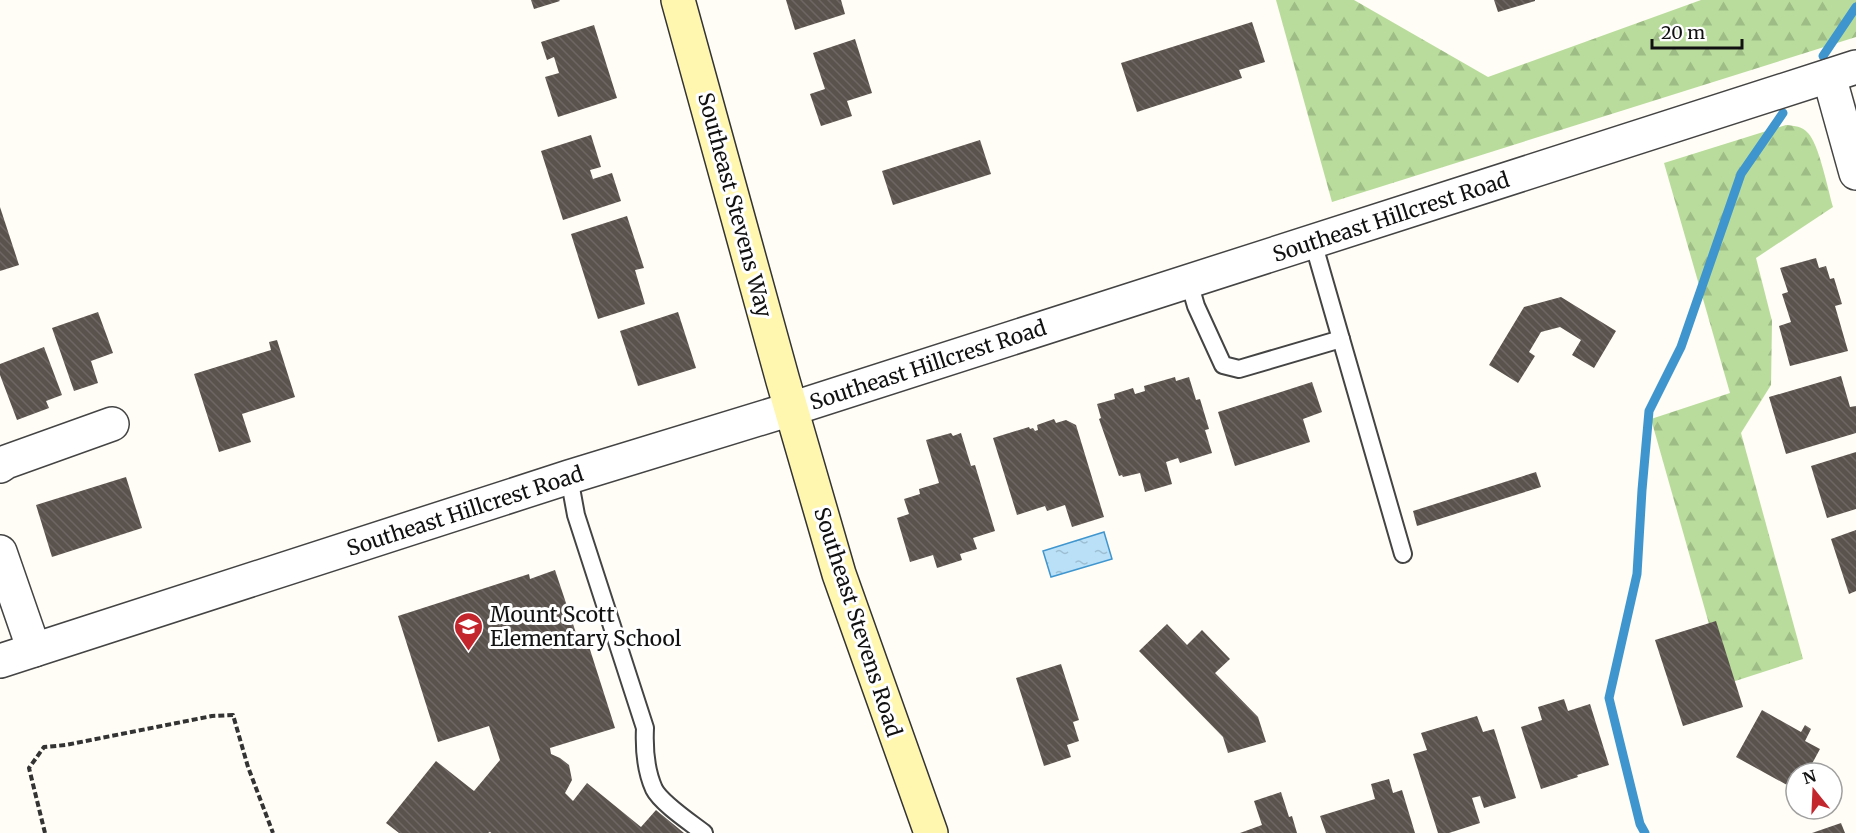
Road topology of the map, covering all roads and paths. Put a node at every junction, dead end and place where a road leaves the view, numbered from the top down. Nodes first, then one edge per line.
1 (678, 0) edge
2 (1843, 71) edge
3 (1856, 173) edge
4 (1313, 242) junction
5 (1189, 282) junction
6 (1341, 339) junction
7 (791, 409) junction
8 (112, 424) dead end
9 (0, 465) edge
10 (569, 477) junction
11 (0, 552) edge
12 (1403, 554) dead end
13 (34, 650) junction
14 (0, 661) edge
15 (45, 833) edge
16 (273, 833) edge
17 (704, 833) edge
18 (931, 833) edge

1 - 7 street, Southeast Stevens Way
2 - 3 street
2 - 4 street, Southeast Hillcrest Road
4 - 5 street, Southeast Hillcrest Road
4 - 6 lane
5 - 6 lane
5 - 7 street, Southeast Hillcrest Road
6 - 12 lane
7 - 10 street, Southeast Hillcrest Road
7 - 18 street, Southeast Stevens Road
8 - 9 street
10 - 13 street, Southeast Hillcrest Road
10 - 17 lane
11 - 13 street
13 - 14 street, Southeast Hillcrest Road
15 - 16 path

